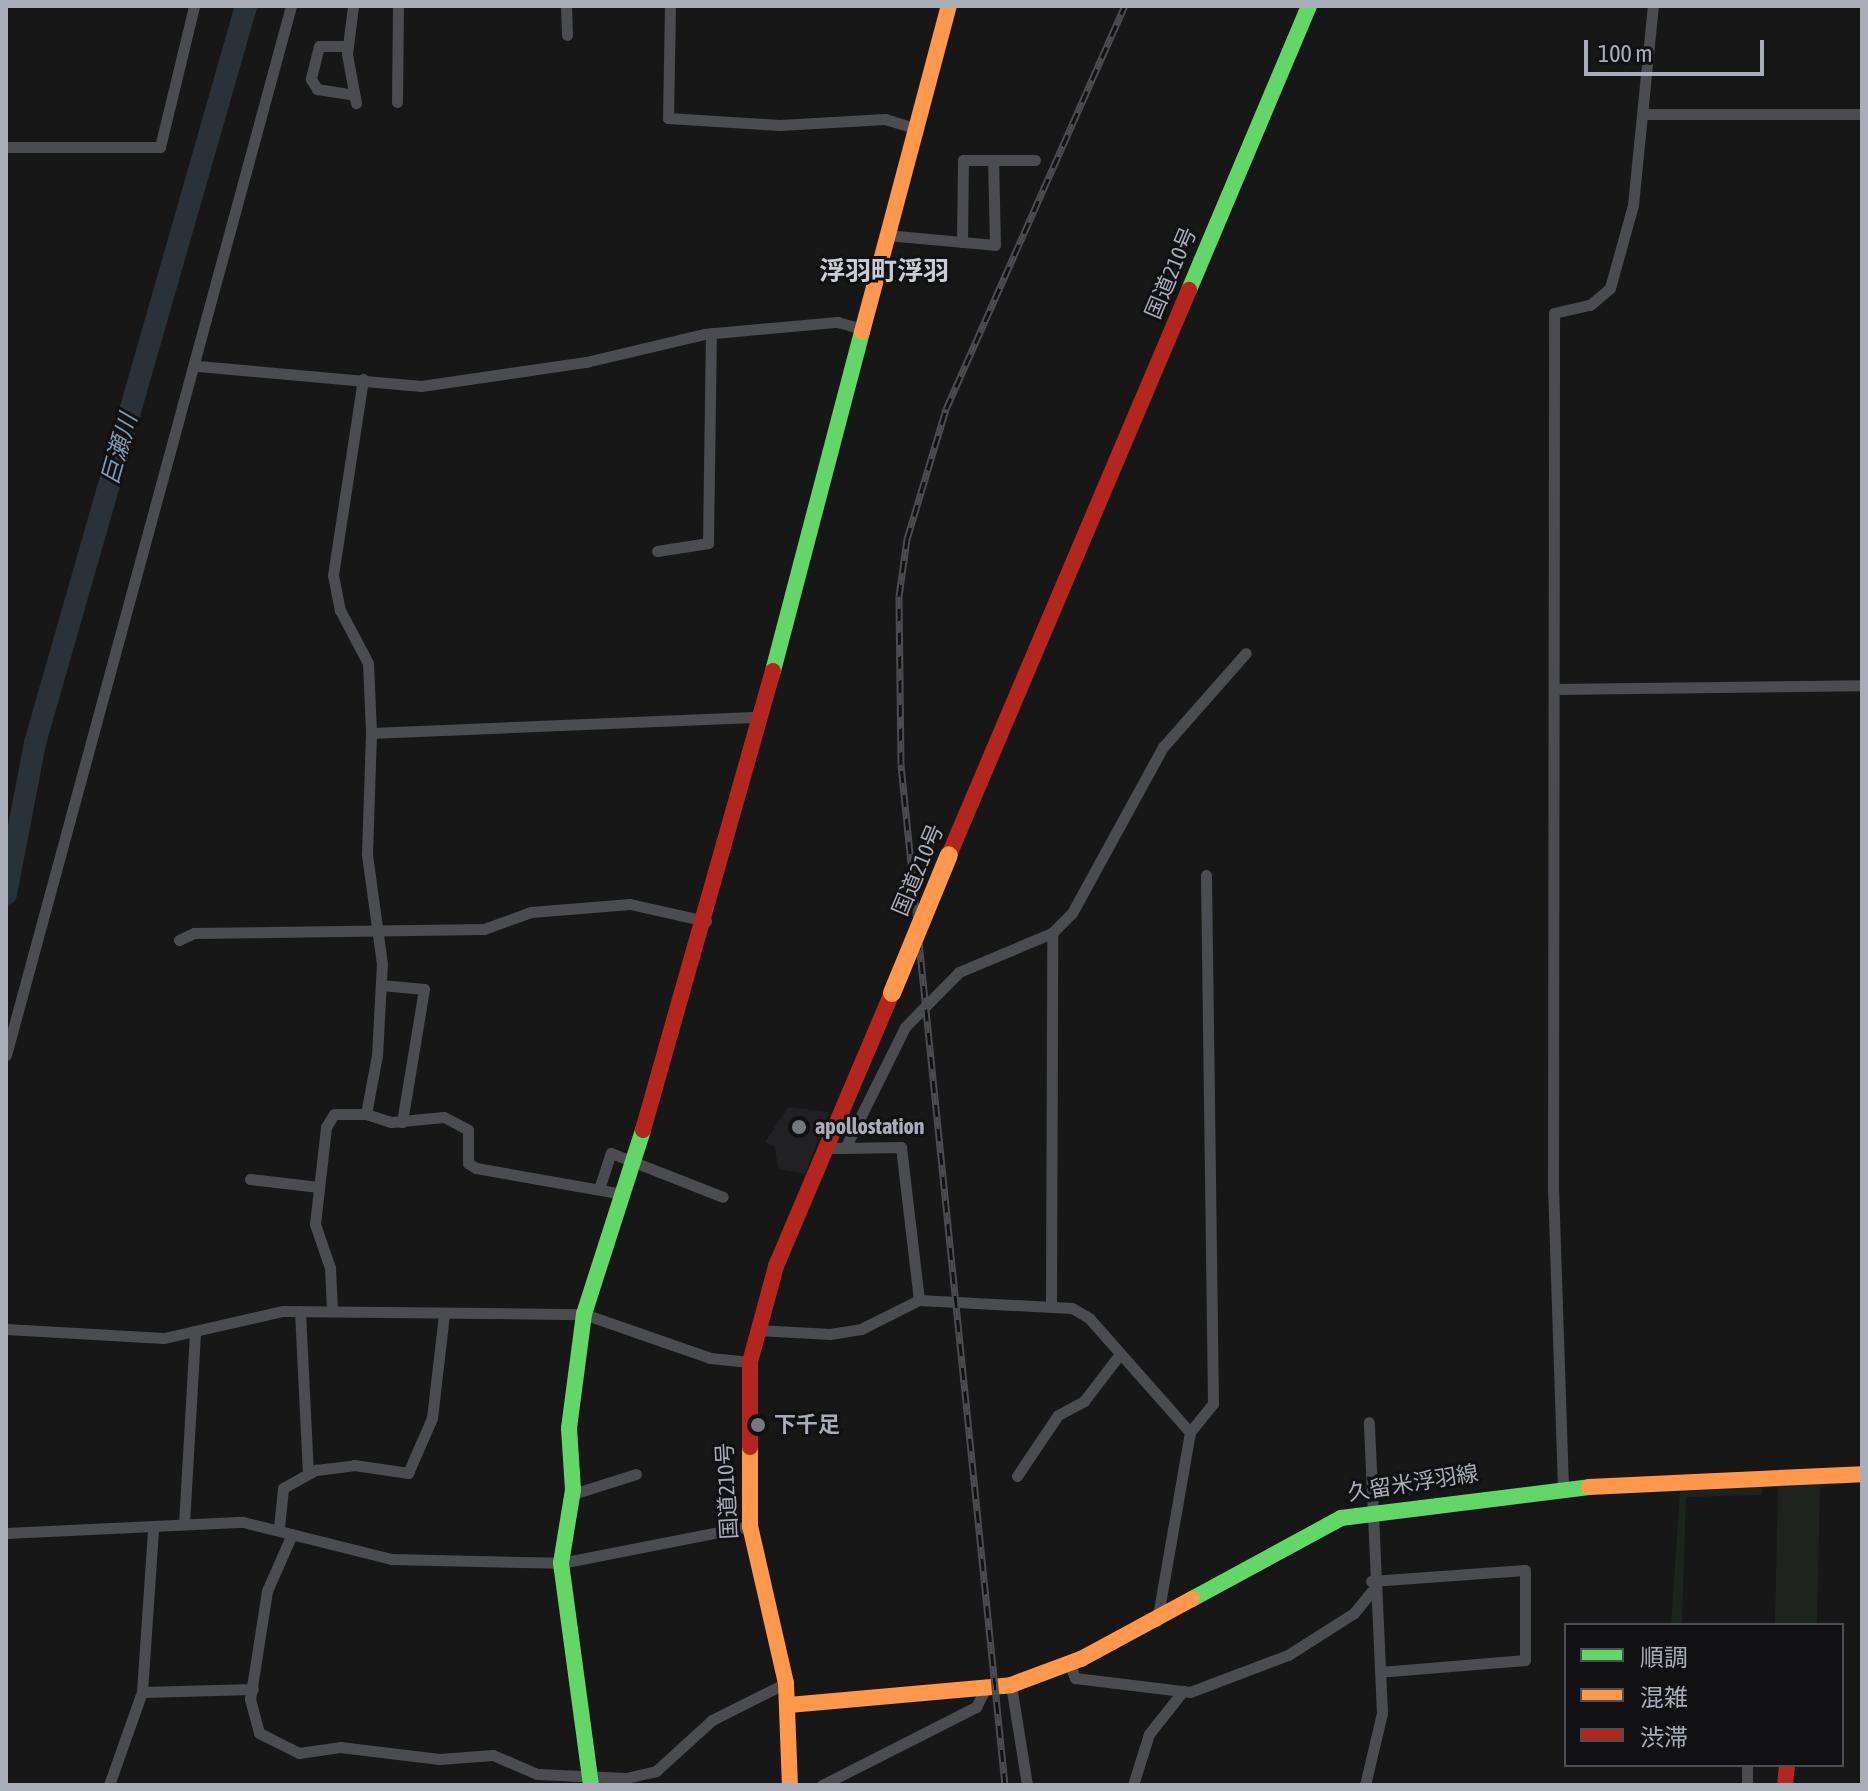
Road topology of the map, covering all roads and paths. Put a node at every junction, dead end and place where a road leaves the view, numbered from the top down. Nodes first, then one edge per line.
1 (194, 6) edge
2 (291, 6) edge
3 (353, 6) edge
4 (398, 6) edge
5 (566, 6) edge
6 (670, 6) edge
7 (949, 6) edge
8 (1309, 6) edge
9 (1653, 6) edge
10 (567, 35) dead end
11 (347, 46) junction
12 (397, 102) dead end
13 (1644, 114) junction
14 (1862, 114) edge
15 (912, 127) junction
16 (6, 147) edge
17 (993, 160) junction
18 (1035, 160) dead end
19 (886, 235) junction
20 (962, 242) junction
21 (863, 329) junction
22 (711, 333) junction
23 (198, 366) junction
24 (363, 379) junction
25 (657, 551) dead end
26 (1246, 653) dead end
27 (1862, 685) edge
28 (1556, 689) junction
29 (760, 717) junction
30 (371, 733) junction
31 (1206, 875) dead end
32 (706, 921) junction
33 (379, 933) junction
34 (1052, 933) junction
35 (179, 940) dead end
36 (381, 985) junction
37 (6, 1055) edge
38 (366, 1114) junction
39 (402, 1122) junction
40 (825, 1148) junction
41 (845, 1148) junction
42 (635, 1161) junction
43 (250, 1179) dead end
44 (319, 1187) junction
45 (599, 1189) junction
46 (624, 1194) junction
47 (723, 1197) dead end
48 (919, 1300) junction
49 (1051, 1307) junction
50 (332, 1310) junction
51 (300, 1311) junction
52 (444, 1314) junction
53 (584, 1314) junction
54 (6, 1329) edge
55 (755, 1330) junction
56 (195, 1332) junction
57 (1120, 1354) junction
58 (750, 1362) junction
59 (1369, 1422) dead end
60 (1190, 1432) junction
61 (308, 1473) junction
62 (636, 1474) dead end
63 (1862, 1474) edge
64 (1017, 1476) dead end
65 (1563, 1488) junction
66 (573, 1494) junction
67 (1375, 1509) junction
68 (184, 1524) junction
69 (750, 1526) junction
70 (279, 1527) junction
71 (153, 1529) junction
72 (6, 1533) edge
73 (292, 1534) junction
74 (561, 1563) junction
75 (1372, 1586) junction
76 (1157, 1621) junction
77 (1069, 1663) junction
78 (1380, 1672) junction
79 (786, 1683) junction
80 (1011, 1685) junction
81 (253, 1689) junction
82 (984, 1691) junction
83 (1183, 1691) junction
84 (142, 1692) junction
85 (789, 1705) junction
86 (591, 1781) edge
87 (109, 1785) edge
88 (790, 1785) edge
89 (822, 1785) edge
90 (1027, 1785) edge
91 (1133, 1785) edge
92 (1365, 1785) edge

1 - 16 street
2 - 23 street
3 - 11 street
4 - 12 street
5 - 10 street
6 - 15 street
7 - 15 main road
8 - 40 main road, 国道210号, bridge
9 - 13 street
11 - 11 street
13 - 14 street
13 - 28 street
15 - 19 main road
17 - 18 street
17 - 20 street
17 - 20 street
19 - 20 street
19 - 21 main road
21 - 22 street
21 - 29 main road
22 - 24 street
22 - 25 street
23 - 24 street
23 - 37 street
24 - 30 street
26 - 34 street
27 - 28 street
28 - 65 street
29 - 30 street
29 - 32 main road
30 - 33 street
31 - 60 street
32 - 33 street
32 - 42 main road
33 - 35 street
33 - 36 street
34 - 41 street
34 - 49 street
36 - 38 street
36 - 39 street
38 - 39 street
38 - 44 street
39 - 45 street
40 - 41 street
40 - 55 main road, 国道210号
41 - 48 street
42 - 45 street
42 - 46 main road
42 - 47 street
43 - 44 street
44 - 50 street
45 - 46 street
46 - 53 main road
48 - 49 street
48 - 55 street
49 - 57 street
50 - 51 street
50 - 52 street
51 - 56 street
51 - 61 street
52 - 53 street
52 - 61 street
53 - 58 street
53 - 66 main road
54 - 56 street
55 - 58 main road, 国道210号
56 - 68 street
57 - 60 street
57 - 64 street
58 - 69 main road, 国道210号
59 - 67 street
60 - 76 street
61 - 70 street
62 - 66 street
63 - 65 main road, 久留米浮羽線
65 - 67 main road, 久留米浮羽線
66 - 74 main road
67 - 75 street
67 - 76 main road, 久留米浮羽線
68 - 70 street
68 - 71 street
69 - 74 street
69 - 79 main road, 国道210号
70 - 73 street
71 - 72 street
71 - 84 street
73 - 74 street
73 - 81 street
74 - 86 main road
75 - 78 street
75 - 78 street
75 - 83 street
76 - 77 main road, 久留米浮羽線
77 - 80 main road, 久留米浮羽線
77 - 83 street
78 - 92 street
79 - 85 main road, 国道210号
79 - 86 street
80 - 82 main road, 久留米浮羽線
80 - 90 street
81 - 84 street
81 - 86 street
82 - 85 main road, 久留米浮羽線
82 - 89 street
83 - 91 street
84 - 87 street
85 - 88 main road, 国道210号

